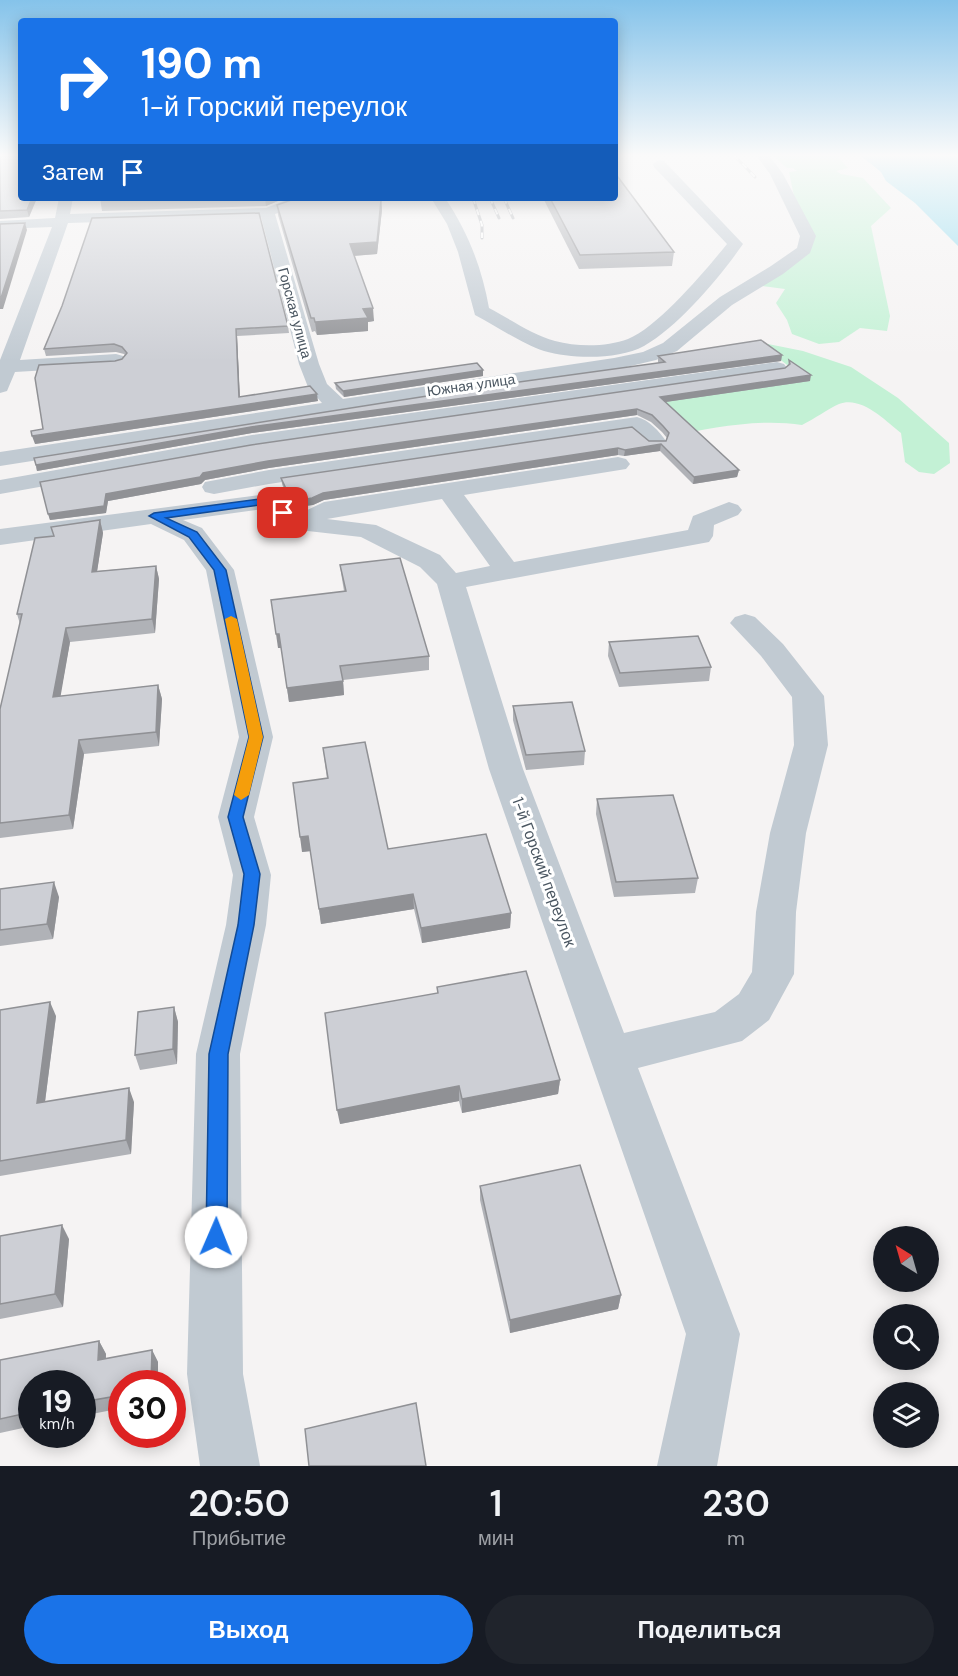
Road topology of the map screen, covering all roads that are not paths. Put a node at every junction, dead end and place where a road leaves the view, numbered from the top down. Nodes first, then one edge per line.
1 (19, 223) edge
2 (60, 223) edge
3 (270, 223) edge
4 (452, 223) edge
5 (716, 223) edge
6 (802, 223) edge
7 (0, 225) edge
8 (116, 360) edge
9 (7, 367) junction
10 (777, 368) edge
11 (0, 387) edge
12 (318, 387) junction
13 (294, 390) edge
14 (339, 394) junction
15 (59, 429) edge
16 (0, 439) edge
17 (655, 441) edge
18 (252, 442) junction
19 (0, 459) edge
20 (618, 464) dead end
21 (0, 487) edge
22 (268, 489) junction
23 (448, 490) junction
24 (729, 510) dead end
25 (58, 516) edge
26 (154, 516) junction
27 (299, 524) junction
28 (0, 537) edge
29 (507, 571) junction
30 (450, 582) junction
31 (745, 623) dead end
32 (610, 1055) junction
33 (230, 1466) edge
34 (687, 1466) edge

1 - 7 street
2 - 9 street
3 - 12 street, Горская улица
4 - 5 street
6 - 14 street, Южная улица
8 - 9 street
9 - 11 street
10 - 18 street
12 - 13 street
12 - 14 street
14 - 19 street, Южная улица
15 - 16 street
17 - 22 street
18 - 21 street
18 - 22 street
20 - 23 street
22 - 25 street
22 - 26 street
22 - 27 street
23 - 27 street
23 - 29 street
24 - 29 street
26 - 28 street
26 - 33 street
27 - 30 street, 1-й Горский переулок
29 - 30 street
30 - 32 street, 1-й Горский переулок
31 - 32 street
32 - 34 street, 1-й Горский переулок

